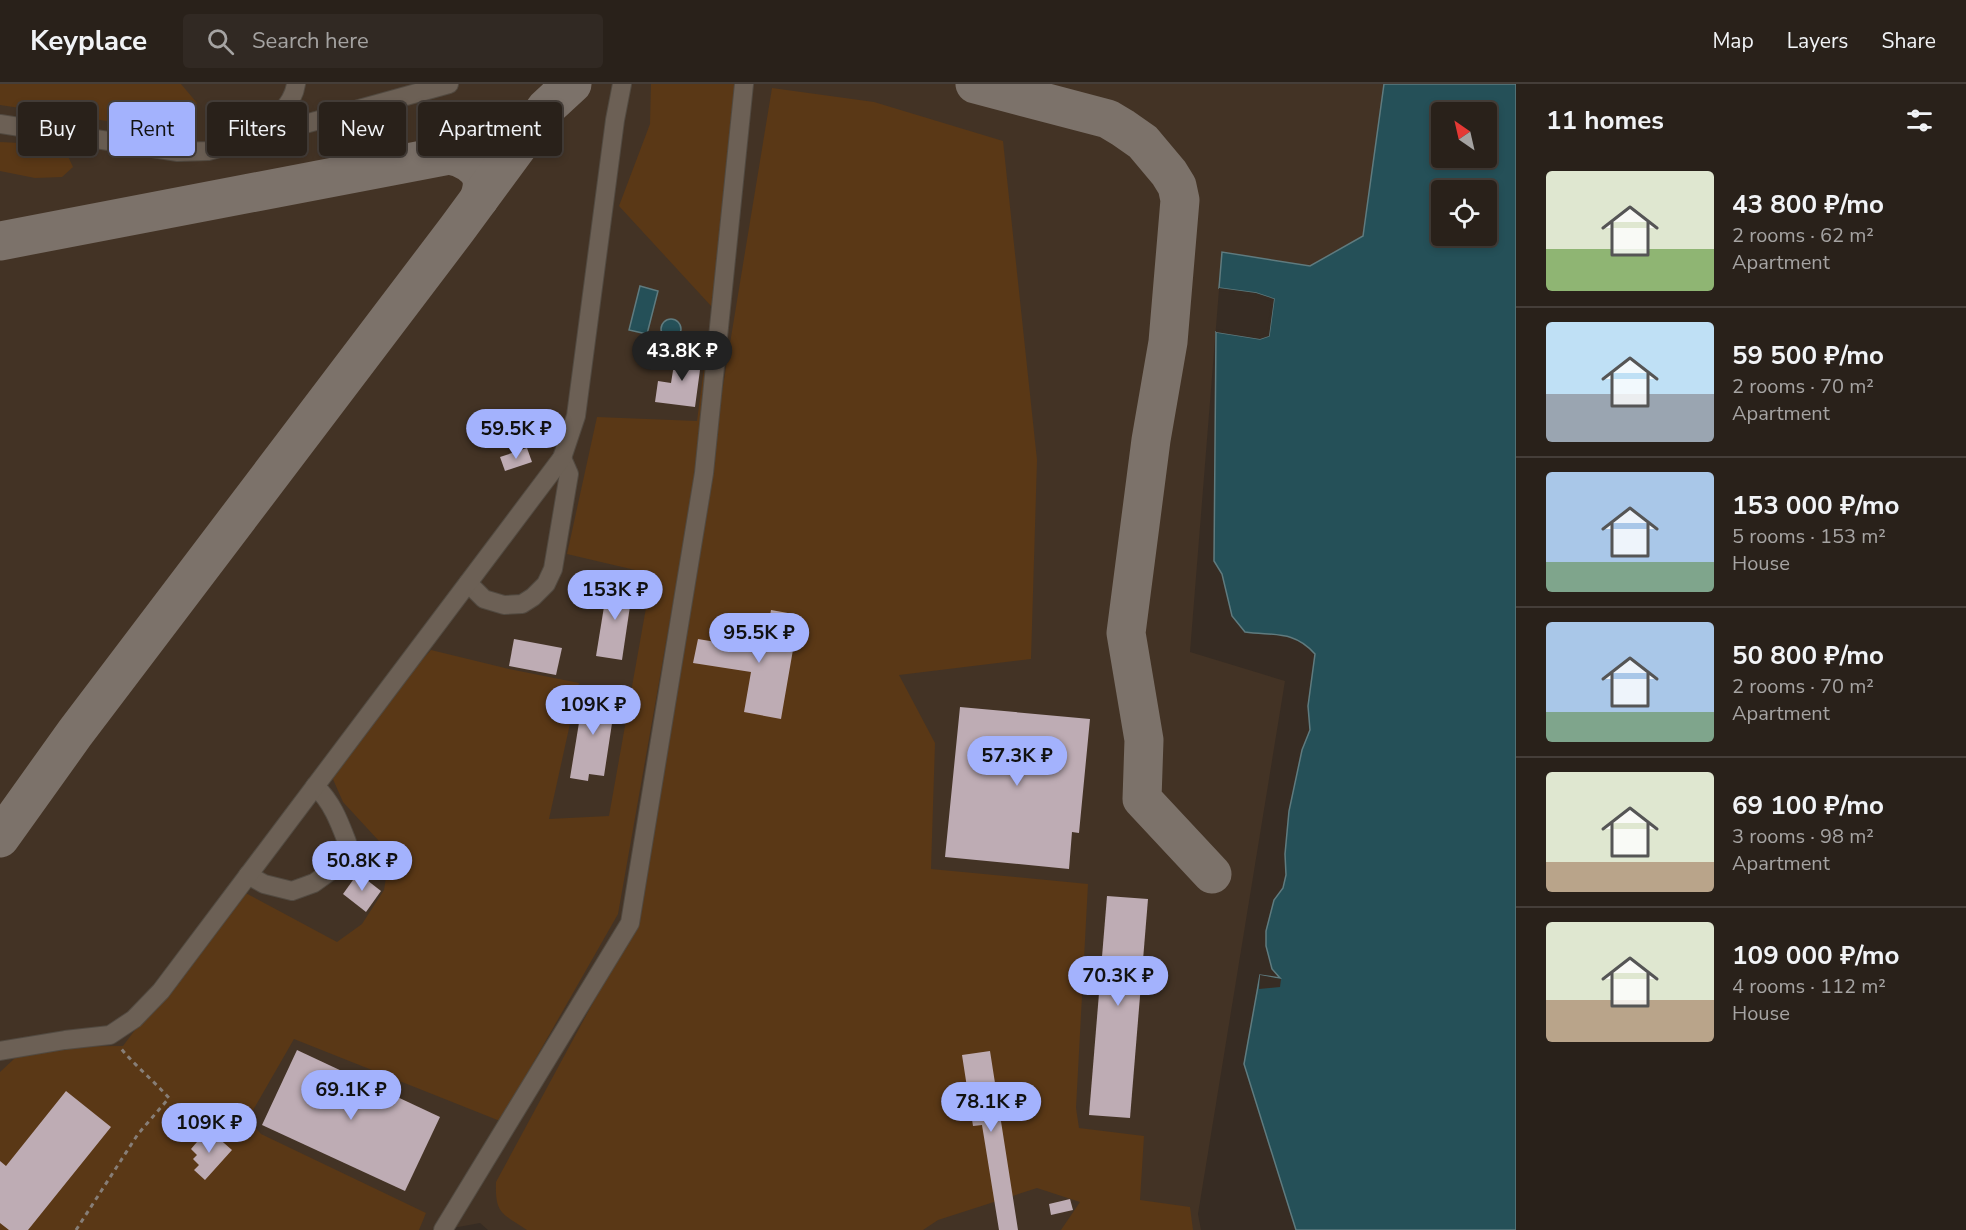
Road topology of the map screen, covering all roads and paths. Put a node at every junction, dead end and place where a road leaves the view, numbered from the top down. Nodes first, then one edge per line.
1 (296, 84) edge
2 (449, 84) edge
3 (622, 84) edge
4 (744, 84) edge
5 (288, 102) edge
6 (0, 124) edge
7 (307, 124) edge
8 (207, 151) edge
9 (562, 458) junction
10 (468, 583) junction
11 (315, 786) junction
12 (248, 875) junction
13 (110, 1035) junction
14 (0, 1051) edge
15 (76, 1230) edge
16 (442, 1230) edge

1 - 5 lane
2 - 7 lane
3 - 9 lane
4 - 16 lane
6 - 8 lane
9 - 10 lane
9 - 10 lane
10 - 11 lane
11 - 12 lane
11 - 12 lane
12 - 13 lane
13 - 14 lane
13 - 15 path

